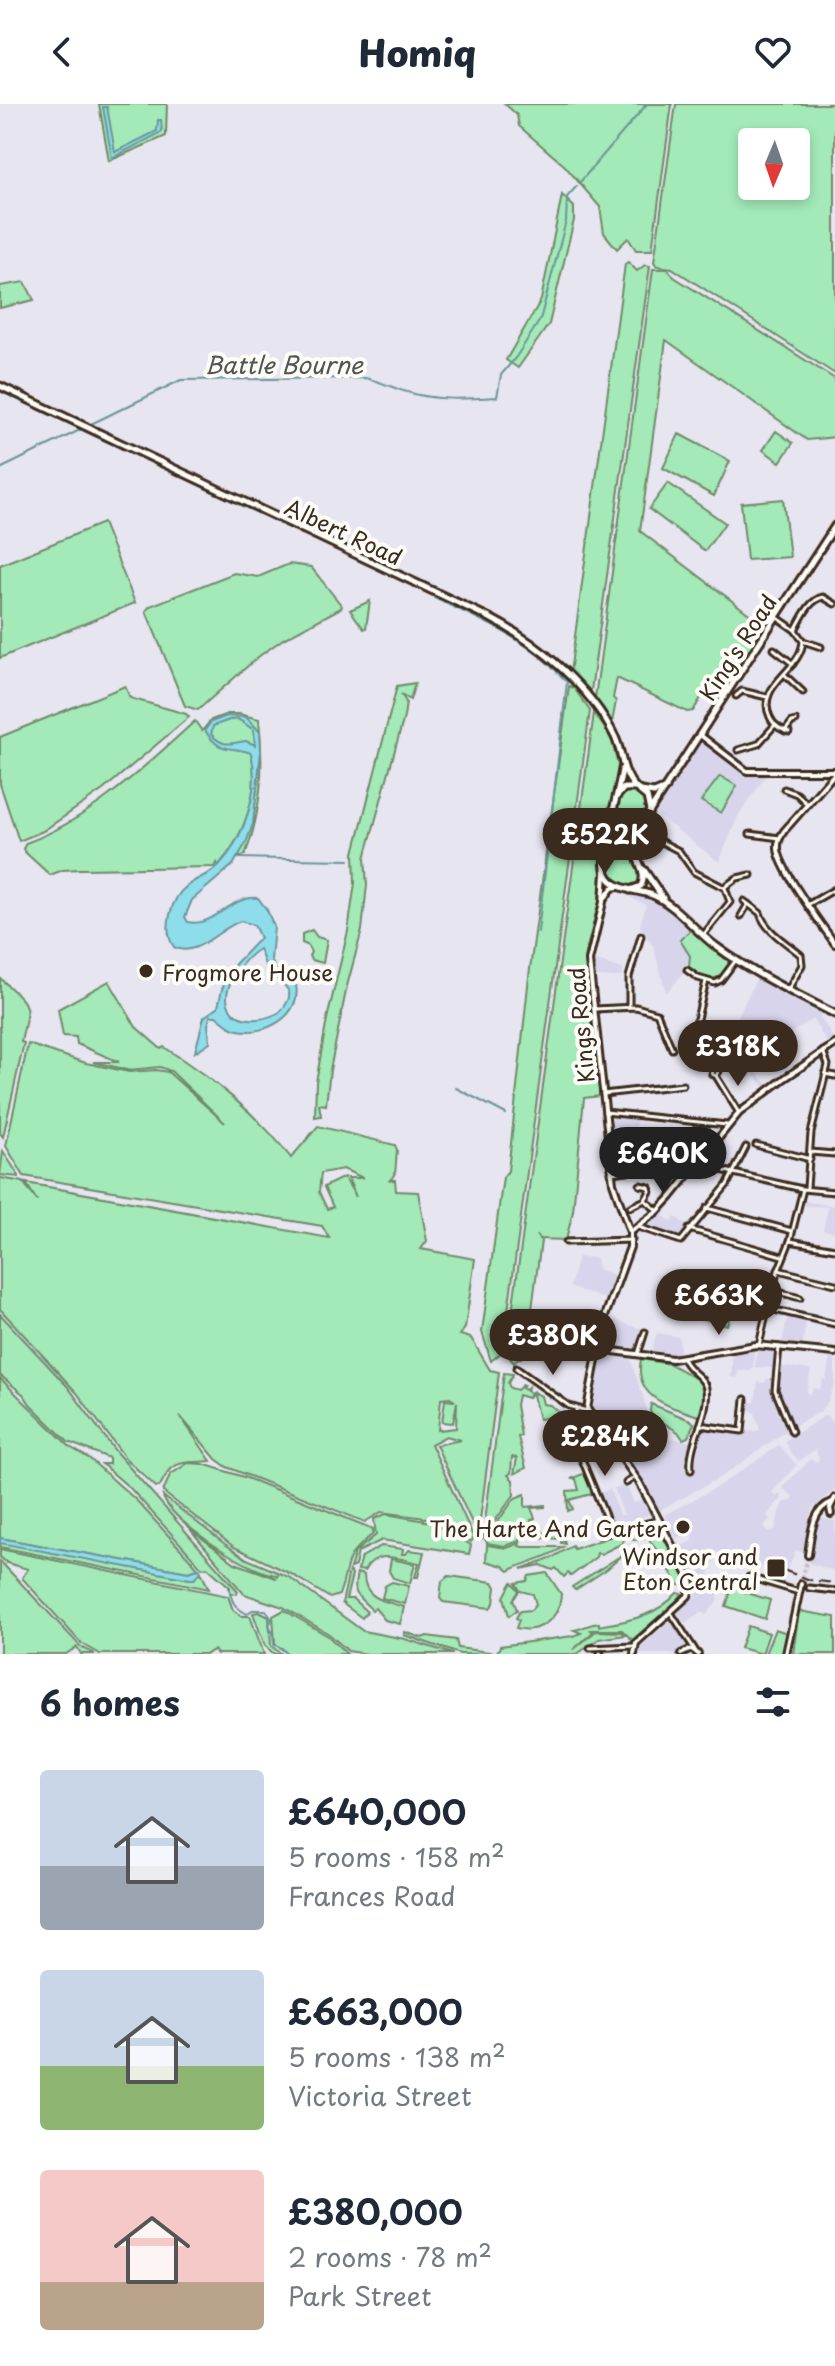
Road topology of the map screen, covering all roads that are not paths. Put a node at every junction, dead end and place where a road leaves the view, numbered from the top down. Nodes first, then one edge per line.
1 (0, 386) edge
2 (835, 527) edge
3 (835, 604) edge
4 (775, 616) junction
5 (795, 630) junction
6 (803, 641) junction
7 (821, 647) dead end
8 (774, 649) dead end
9 (793, 665) junction
10 (785, 675) junction
11 (803, 692) dead end
12 (736, 696) dead end
13 (767, 697) junction
14 (796, 721) dead end
15 (775, 725) junction
16 (700, 735) junction
17 (738, 750) dead end
18 (622, 764) junction
19 (835, 772) edge
20 (668, 787) junction
21 (638, 789) junction
22 (784, 789) dead end
23 (616, 799) junction
24 (808, 805) junction
25 (649, 813) junction
26 (750, 834) dead end
27 (780, 838) junction
28 (656, 839) dead end
29 (641, 867) junction
30 (605, 871) junction
31 (751, 875) dead end
32 (725, 888) junction
33 (628, 889) junction
34 (835, 889) edge
35 (603, 901) junction
36 (666, 903) junction
37 (809, 904) junction
38 (741, 916) dead end
39 (766, 925) junction
40 (762, 929) dead end
41 (702, 935) junction
42 (641, 936) dead end
43 (835, 944) edge
44 (736, 960) junction
45 (687, 970) dead end
46 (706, 981) junction
47 (788, 990) junction
48 (629, 1008) junction
49 (594, 1009) junction
50 (835, 1014) edge
51 (696, 1023) dead end
52 (835, 1044) edge
53 (672, 1049) dead end
54 (823, 1051) junction
55 (825, 1074) junction
56 (716, 1076) dead end
57 (835, 1076) edge
58 (683, 1085) dead end
59 (603, 1094) junction
60 (605, 1112) junction
61 (739, 1113) junction
62 (727, 1125) junction
63 (756, 1145) dead end
64 (746, 1147) dead end
65 (810, 1152) junction
66 (835, 1154) edge
67 (810, 1159) junction
68 (698, 1164) junction
69 (611, 1173) junction
70 (733, 1173) junction
71 (640, 1185) dead end
72 (805, 1189) junction
73 (835, 1192) edge
74 (645, 1200) junction
75 (630, 1207) dead end
76 (706, 1207) junction
77 (658, 1211) junction
78 (638, 1227) junction
79 (689, 1229) junction
80 (792, 1231) junction
81 (630, 1232) junction
82 (632, 1240) junction
83 (790, 1241) junction
84 (566, 1242) dead end
85 (835, 1249) edge
86 (782, 1256) junction
87 (778, 1270) junction
88 (835, 1284) edge
89 (771, 1290) junction
90 (800, 1298) dead end
91 (766, 1308) junction
92 (835, 1324) edge
93 (645, 1332) dead end
94 (759, 1345) junction
95 (779, 1346) junction
96 (599, 1349) junction
97 (835, 1353) edge
98 (638, 1354) junction
99 (683, 1358) junction
100 (516, 1368) dead end
101 (745, 1399) dead end
102 (576, 1409) junction
103 (587, 1411) junction
104 (700, 1425) junction
105 (792, 1432) dead end
106 (691, 1470) dead end
107 (635, 1477) junction
108 (626, 1483) dead end
109 (834, 1500) edge
110 (817, 1516) junction
111 (833, 1516) edge
112 (657, 1517) junction
113 (611, 1530) junction
114 (600, 1535) dead end
115 (808, 1555) tunnel mouth
116 (749, 1577) dead end
117 (801, 1584) tunnel mouth
118 (809, 1588) dead end
119 (835, 1591) edge
120 (799, 1592) junction
121 (671, 1613) junction
122 (634, 1646) junction
123 (590, 1648) dead end
124 (696, 1652) edge
125 (634, 1654) edge
126 (681, 1654) edge
127 (786, 1654) edge

1 - 18 main road, Albert Road
2 - 4 main road, King's Road
3 - 5 street
4 - 5 street
4 - 16 main road, King's Road
5 - 6 street
6 - 7 street
6 - 9 street
8 - 9 street
9 - 10 street
10 - 11 street
10 - 13 street
12 - 13 street
13 - 15 street
14 - 15 street
15 - 17 street
16 - 19 street
16 - 20 main road, King's Road
18 - 21 main road, Albert Road
18 - 23 main road
19 - 24 street
20 - 21 main road
20 - 25 main road, King's Road
21 - 23 main road
21 - 25 main road, Albert Road
22 - 24 street
23 - 30 main road
24 - 27 street
25 - 29 main road, King's Road
26 - 27 street
27 - 37 street
28 - 32 street
29 - 33 main road
29 - 36 main road
30 - 33 main road
30 - 35 street, Kings Road
31 - 32 street
32 - 41 street
33 - 35 street
33 - 36 main road
34 - 37 street
35 - 49 street, Kings Road
36 - 41 main road
37 - 43 street
38 - 39 street
39 - 40 street
39 - 47 street
41 - 44 main road
42 - 48 street
44 - 46 street
44 - 47 main road
45 - 46 street
46 - 51 street
47 - 50 main road
48 - 49 street
48 - 53 street
49 - 59 street, Kings Road
52 - 54 street
54 - 55 street
54 - 61 street
55 - 57 street
55 - 65 street
56 - 61 street
58 - 59 street
59 - 60 street, Kings Road
60 - 62 street
60 - 69 street, Kings Road
61 - 62 street
62 - 68 street
63 - 67 street
64 - 70 street
65 - 66 street
65 - 67 street
67 - 72 street
68 - 69 street
68 - 70 street
68 - 77 street
69 - 81 street, Kings Road
70 - 72 street
70 - 76 street
71 - 74 street
72 - 73 street
72 - 80 street
74 - 75 street
74 - 77 street
76 - 79 street
76 - 80 street
77 - 78 street
78 - 79 street
78 - 81 street
79 - 86 street
80 - 83 street
81 - 82 street, Kings Road
82 - 84 street
82 - 96 street
83 - 85 street
83 - 86 street
86 - 87 street
87 - 88 street
87 - 89 street
89 - 90 street
89 - 91 street
91 - 92 street
91 - 94 street
93 - 98 street
94 - 95 street
94 - 99 street
95 - 97 street
95 - 105 street
96 - 98 street
96 - 103 street
98 - 99 street
99 - 104 street
100 - 102 street
101 - 104 street
102 - 103 street
102 - 113 street
103 - 107 street
104 - 106 street
107 - 108 street
107 - 112 street
109 - 110 street
109 - 111 street
110 - 111 street
110 - 115 street
112 - 113 street
112 - 121 street
113 - 114 street
116 - 120 street
117 - 120 street
118 - 119 street
120 - 127 street
121 - 122 street
121 - 124 street
122 - 123 street
122 - 125 street
124 - 126 street

